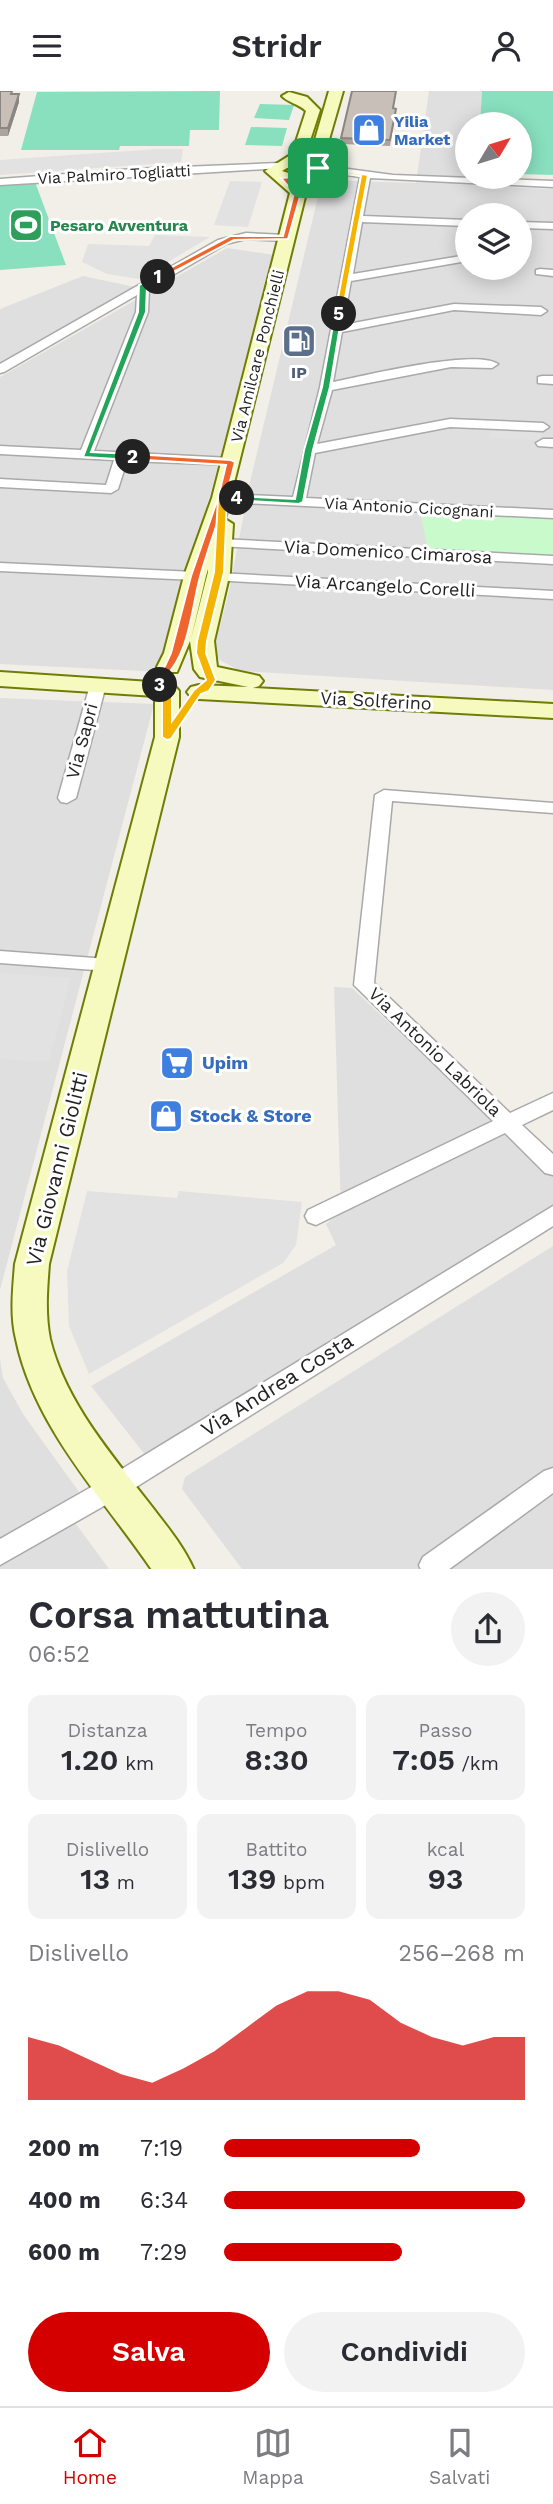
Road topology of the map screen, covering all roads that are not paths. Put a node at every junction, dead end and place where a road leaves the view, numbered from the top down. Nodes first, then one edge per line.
1 (336, 91) edge
2 (280, 92) edge
3 (316, 93) joint
4 (329, 113) junction
5 (282, 171) junction
6 (313, 172) junction
7 (364, 177) junction
8 (0, 182) edge
9 (553, 184) edge
10 (292, 215) junction
11 (356, 219) junction
12 (455, 223) edge
13 (532, 225) edge
14 (553, 226) edge
15 (286, 238) junction
16 (455, 260) edge
17 (540, 272) dead end
18 (553, 273) edge
19 (346, 278) junction
20 (143, 285) junction
21 (541, 311) dead end
22 (335, 330) junction
23 (492, 365) dead end
24 (0, 369) edge
25 (326, 387) junction
26 (542, 427) dead end
27 (1, 450) edge
28 (309, 450) junction
29 (86, 455) junction
30 (122, 456) junction
31 (231, 462) junction
32 (0, 483) edge
33 (222, 498) junction
34 (299, 502) junction
35 (553, 514) edge
36 (222, 543) junction
37 (553, 560) edge
38 (0, 566) edge
39 (207, 577) junction
40 (553, 596) edge
41 (0, 666) edge
42 (0, 679) edge
43 (167, 679) junction
44 (203, 681) junction
45 (98, 685) junction
46 (549, 708) edge
47 (167, 737) junction
48 (67, 798) dead end
49 (553, 808) edge
50 (0, 957) edge
51 (108, 965) junction
52 (553, 1101) edge
53 (508, 1122) junction
54 (553, 1167) edge
55 (553, 1215) edge
56 (316, 1216) dead end
57 (553, 1479) edge
58 (116, 1486) junction
59 (0, 1552) edge
60 (174, 1569) edge
61 (434, 1569) edge

1 - 4 main road
2 - 3 main road
2 - 5 main road
3 - 4 main road
4 - 6 main road, Via Amilcare Ponchielli
5 - 6 main road
5 - 8 street, Via Palmiro Togliatti
5 - 10 main road, Via Amilcare Ponchielli
6 - 7 street
6 - 10 main road, Via Amilcare Ponchielli
7 - 9 street
7 - 11 street
10 - 15 main road, Via Amilcare Ponchielli
11 - 12 street
11 - 19 street
13 - 14 street
15 - 20 street
15 - 31 main road, Via Amilcare Ponchielli
16 - 19 street
17 - 18 street
19 - 22 street
20 - 24 street
20 - 29 street
21 - 22 street
22 - 25 street
23 - 25 street
25 - 28 street
26 - 28 street
27 - 29 street
28 - 34 street
29 - 30 street
30 - 31 street
30 - 32 street
31 - 33 main road, Via Amilcare Ponchielli
33 - 34 street, Via Antonio Cicognani
33 - 36 main road, Via Amilcare Ponchielli
33 - 39 main road, Via Amilcare Ponchielli
34 - 35 street, Via Antonio Cicognani
36 - 37 street, Via Domenico Cimarosa
36 - 39 main road, Via Amilcare Ponchielli
38 - 39 street, Via Arcangelo Corelli
39 - 40 street, Via Arcangelo Corelli
39 - 43 main road, Via Amilcare Ponchielli
39 - 44 main road, Via Amilcare Ponchielli
41 - 43 main road, Via Solferino
42 - 45 main road, Via Solferino
43 - 44 main road, Via Solferino
43 - 45 main road, Via Solferino
43 - 47 main road, Via Giovanni Giolitti
44 - 46 main road, Via Solferino
44 - 47 main road, Via Giovanni Giolitti
45 - 48 street, Via Sapri
47 - 51 main road, Via Giovanni Giolitti
49 - 53 street, Via Antonio Labriola
50 - 51 street
51 - 58 main road, Via Giovanni Giolitti
52 - 53 street
53 - 54 street, Via Antonio Labriola
53 - 56 street
55 - 58 street, Via Andrea Costa
57 - 61 street
58 - 59 street, Via Andrea Costa
58 - 60 main road, Via Giovanni Giolitti

